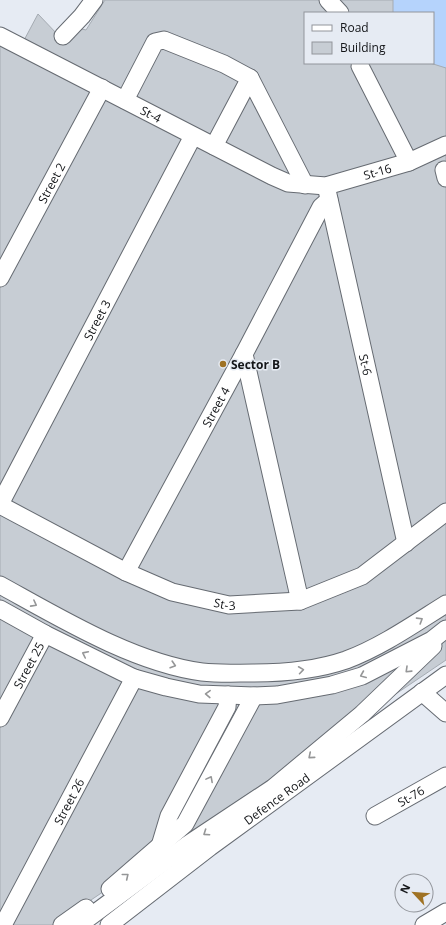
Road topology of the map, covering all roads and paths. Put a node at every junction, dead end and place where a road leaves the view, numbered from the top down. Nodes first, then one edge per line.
1 (94, 0) edge
2 (328, 0) edge
3 (339, 12) edge
4 (63, 36) dead end
5 (1, 37) edge
6 (360, 66) dead end
7 (250, 78) junction
8 (102, 88) junction
9 (125, 100) junction
10 (193, 136) junction
11 (446, 144) edge
12 (214, 146) junction
13 (409, 162) junction
14 (305, 185) junction
15 (327, 193) junction
16 (0, 278) edge
17 (244, 354) junction
18 (0, 504) edge
19 (446, 512) edge
20 (406, 543) junction
21 (126, 572) junction
22 (0, 585) edge
23 (300, 601) junction
24 (446, 604) edge
25 (0, 609) edge
26 (446, 629) edge
27 (446, 633) edge
28 (45, 634) junction
29 (446, 675) edge
30 (134, 678) junction
31 (422, 692) junction
32 (228, 695) junction
33 (254, 696) junction
34 (446, 713) edge
35 (0, 718) edge
36 (446, 776) edge
37 (375, 816) dead end
38 (160, 847) junction
39 (446, 912) edge
40 (3, 925) edge
41 (62, 925) edge
42 (79, 925) edge
43 (110, 925) edge
44 (424, 925) edge

1 - 4 street
2 - 3 street
5 - 8 street, St-4
6 - 13 street
7 - 9 street
7 - 12 street
7 - 14 street
8 - 9 street, St-4
8 - 16 street, Street 2
9 - 10 street, St-4
10 - 12 street, St-4
10 - 18 street, Street 3
11 - 13 street, St-16
12 - 14 street, St-4
13 - 15 street, St-16
14 - 15 street, St-16
15 - 17 street, Street 4
15 - 20 street, St-6
17 - 21 street, Street 4
17 - 23 street
18 - 21 street, St-3
19 - 20 street, St-3
20 - 23 street, St-3
21 - 23 street, St-3
22 -> 24 street
25 - 28 street
26 -> 33 street
27 -> 42 street
30 -> 28 street
28 - 35 street, Street 25
29 - 31 street, Defence Road
32 -> 30 street
30 - 40 street, Street 26
31 - 34 street
31 - 43 street, Defence Road
32 - 33 street
32 - 38 street
38 -> 33 street
36 - 37 street, St-76
41 -> 38 street
39 - 44 street

